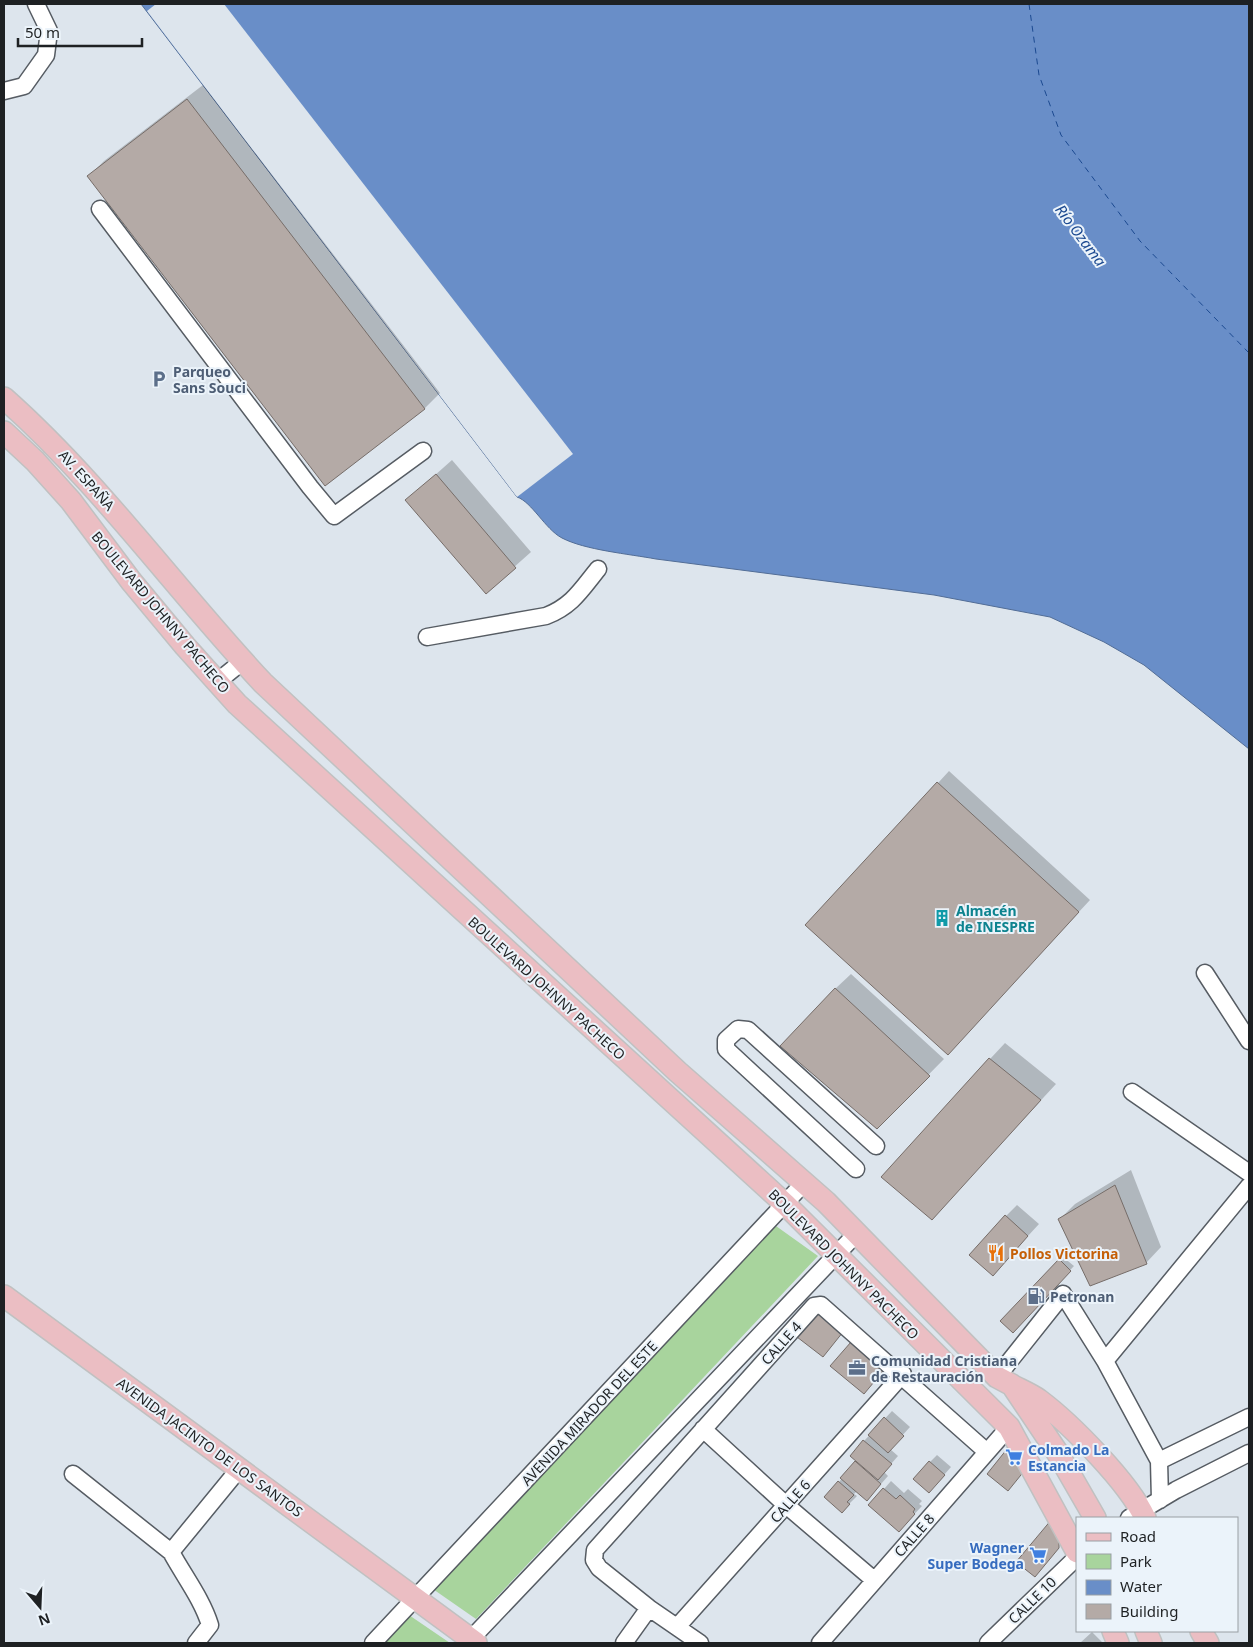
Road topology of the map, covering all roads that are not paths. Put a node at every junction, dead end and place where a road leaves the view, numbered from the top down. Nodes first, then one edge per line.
1 (36, 4) edge
2 (4, 91) edge
3 (100, 209) dead end
4 (4, 398) edge
5 (4, 432) edge
6 (424, 451) dead end
7 (598, 569) dead end
8 (164, 570) joint
9 (427, 637) dead end
10 (242, 661) junction
11 (217, 682) junction
12 (1205, 973) dead end
13 (1249, 1041) edge
14 (1132, 1092) dead end
15 (876, 1146) dead end
16 (856, 1169) dead end
17 (1249, 1173) edge
18 (804, 1183) junction
19 (1249, 1186) edge
20 (785, 1204) junction
21 (856, 1234) junction
22 (837, 1255) junction
23 (5, 1299) edge
24 (1105, 1361) junction
25 (903, 1374) junction
26 (1004, 1381) junction
27 (1249, 1416) edge
28 (1009, 1427) junction
29 (704, 1429) junction
30 (987, 1452) junction
31 (1249, 1453) edge
32 (1159, 1461) junction
33 (239, 1469) junction
34 (73, 1474) dead end
35 (786, 1505) junction
36 (1144, 1512) edge
37 (1094, 1517) edge
38 (1076, 1550) edge
39 (171, 1552) junction
40 (1076, 1558) edge
41 (874, 1580) junction
42 (416, 1598) junction
43 (649, 1608) junction
44 (677, 1627) junction
45 (1202, 1632) edge
46 (471, 1642) edge
47 (196, 1643) edge
48 (373, 1643) edge
49 (624, 1643) edge
50 (700, 1643) edge
51 (820, 1643) edge
52 (988, 1643) edge
53 (1208, 1643) edge

1 - 2 street
3 - 6 street
4 - 8 main road, AV. ESPAÑA
5 - 11 main road, BOULEVARD JOHNNY PACHECO
7 - 9 street
8 - 10 main road, BOULEVARD JOHNNY PACHECO
10 - 11 street
10 - 18 main road, BOULEVARD JOHNNY PACHECO
11 - 20 main road, BOULEVARD JOHNNY PACHECO
12 - 13 street
14 - 17 street
15 - 16 street
18 - 20 street, AVENIDA MIRADOR DEL ESTE
18 - 21 main road, BOULEVARD JOHNNY PACHECO
19 - 24 street
20 - 22 main road, BOULEVARD JOHNNY PACHECO
20 - 42 street, AVENIDA MIRADOR DEL ESTE
21 - 22 street
21 - 26 main road, BOULEVARD JOHNNY PACHECO
22 - 28 main road, BOULEVARD JOHNNY PACHECO
22 - 46 street
23 - 33 main road, AVENIDA JACINTO DE LOS SANTOS
24 - 26 street
24 - 32 street
25 - 29 street, CALLE 4
25 - 30 street, CALLE 4
25 - 35 street, CALLE 6
26 - 36 main road
26 - 37 main road, BOULEVARD JOHNNY PACHECO
27 - 32 street
28 - 30 street, CALLE 8
28 - 38 main road, BOULEVARD JOHNNY PACHECO
29 - 35 street
29 - 43 street, CALLE 4
30 - 41 street, CALLE 8
31 - 36 street
32 - 36 street
33 - 39 street
33 - 42 main road, AVENIDA JACINTO DE LOS SANTOS
34 - 39 street
35 - 41 street
35 - 44 street, CALLE 6
39 - 47 street
40 - 52 street, CALLE 10
41 - 51 street, CALLE 8
42 - 46 main road, AVENIDA JACINTO DE LOS SANTOS
42 - 48 street, AVENIDA MIRADOR DEL ESTE
43 - 44 street
43 - 49 street
44 - 50 street
45 - 53 main road

